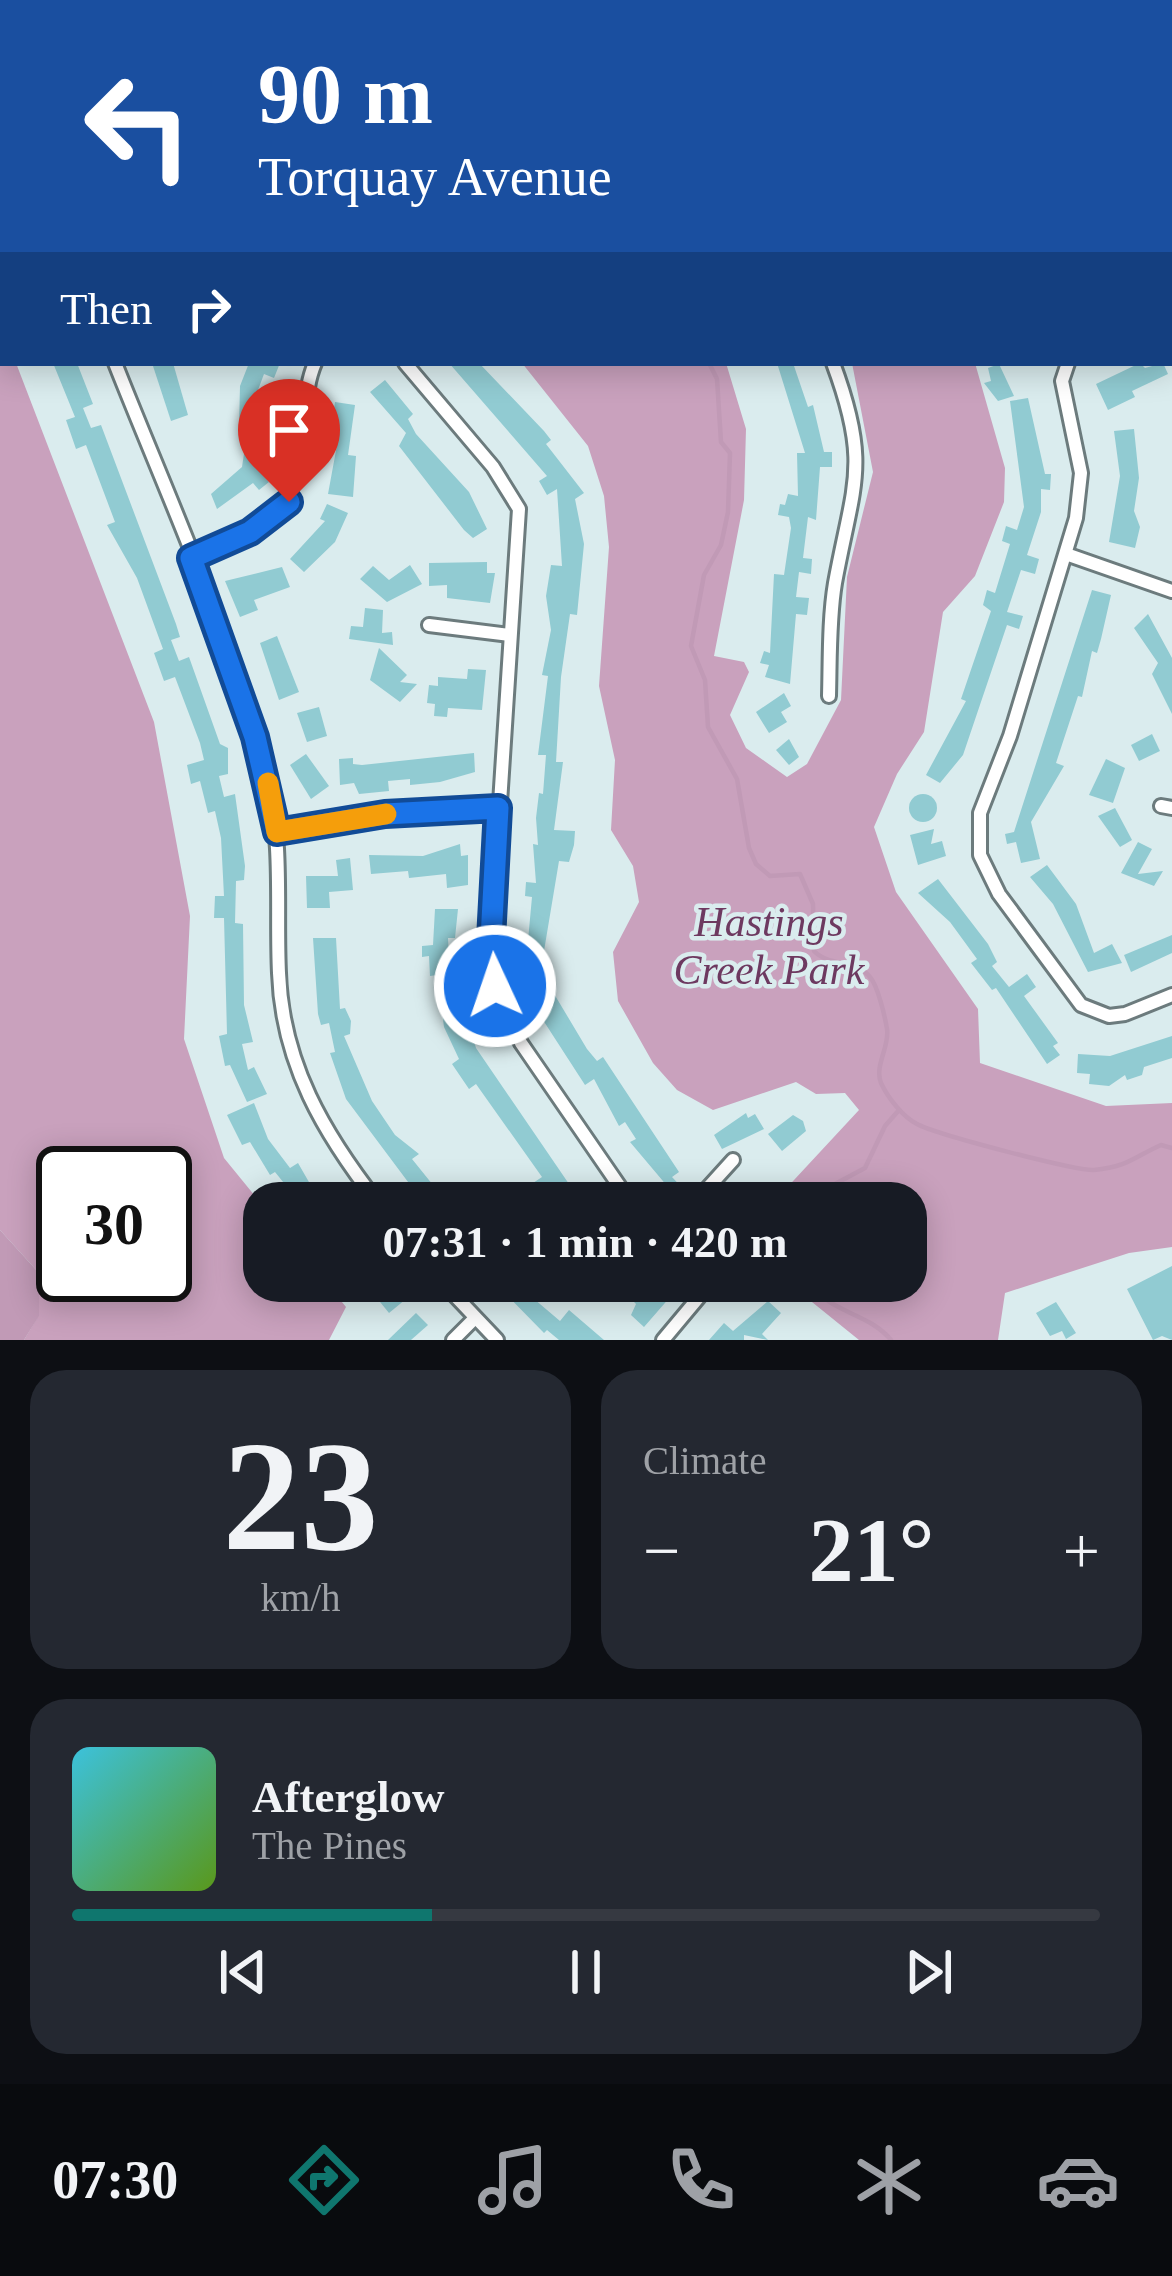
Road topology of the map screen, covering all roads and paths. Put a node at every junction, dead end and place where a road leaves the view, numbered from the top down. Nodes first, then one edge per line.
1 (116, 366) edge
2 (315, 366) edge
3 (408, 366) edge
4 (834, 366) edge
5 (1067, 366) edge
6 (1066, 554) junction
7 (191, 558) junction
8 (1172, 590) edge
9 (429, 626) dead end
10 (510, 635) junction
11 (829, 696) dead end
12 (498, 808) junction
13 (277, 832) junction
14 (1172, 994) edge
15 (733, 1160) dead end
16 (363, 1182) edge
17 (617, 1182) edge
18 (713, 1182) edge
19 (459, 1302) edge
20 (696, 1302) edge
21 (474, 1319) junction
22 (453, 1340) edge
23 (497, 1340) edge
24 (663, 1340) edge

1 - 7 street
2 - 7 street
3 - 10 street
4 - 11 street
5 - 6 street
6 - 8 street
6 - 14 street
7 - 13 street
9 - 10 street
10 - 12 street
12 - 13 street
12 - 17 street
13 - 16 street
15 - 18 street
19 - 21 street
20 - 24 street
21 - 22 street
21 - 23 street

